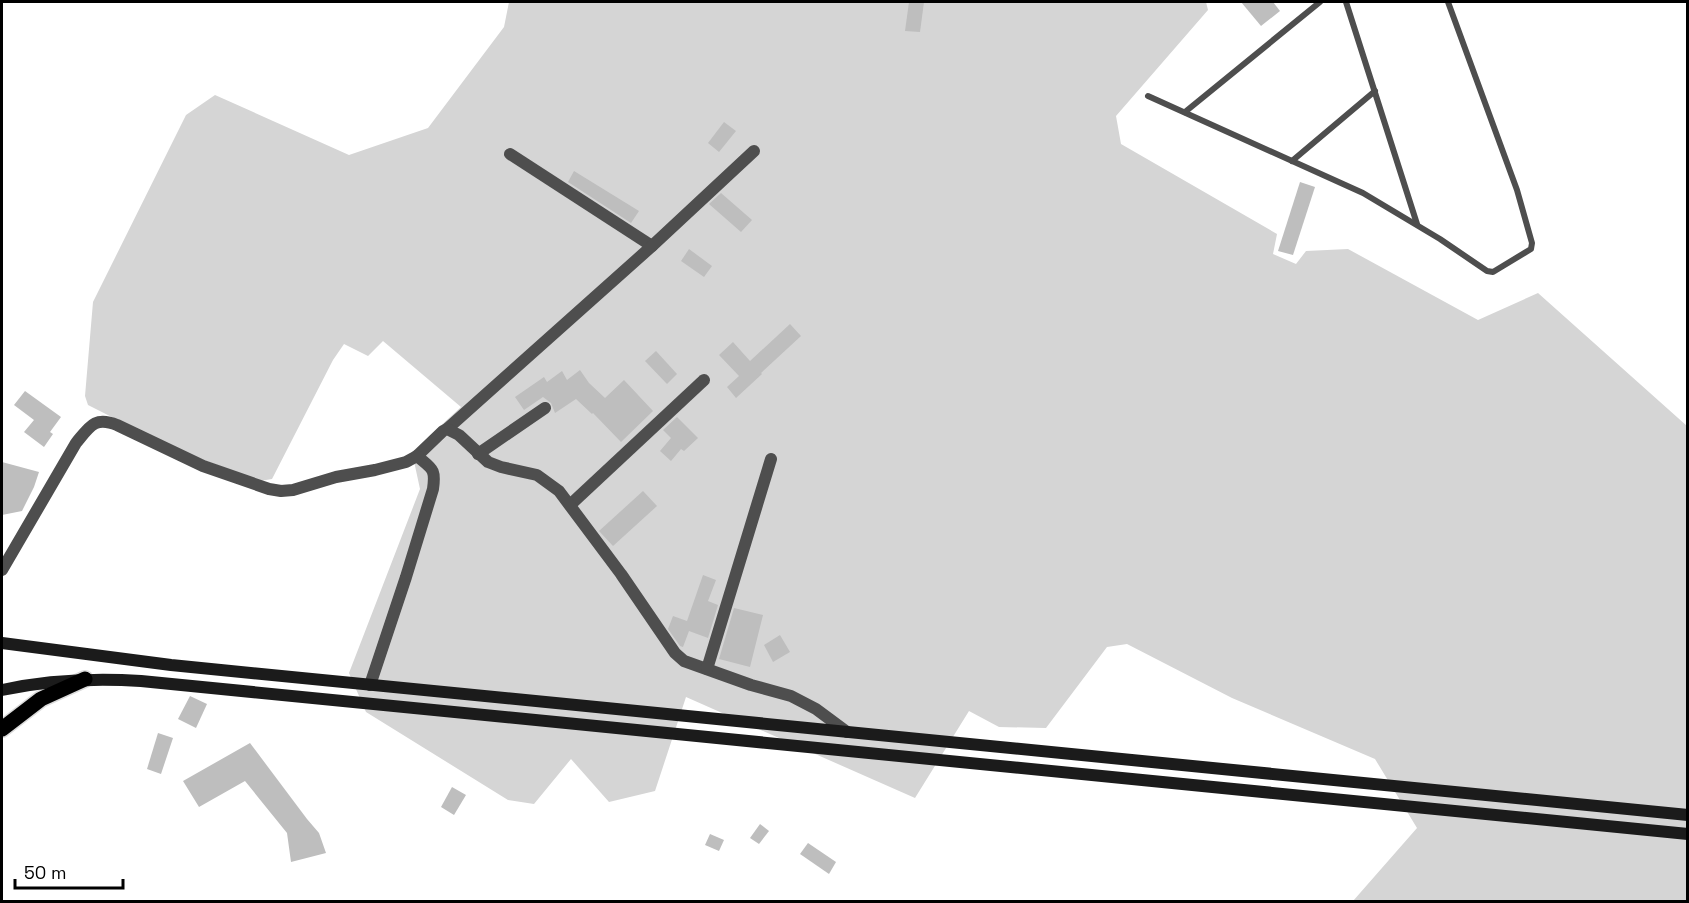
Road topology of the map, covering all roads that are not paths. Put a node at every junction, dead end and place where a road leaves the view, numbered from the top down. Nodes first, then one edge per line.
1 (1320, 2) edge
2 (1346, 2) edge
3 (1448, 2) edge
4 (1375, 92) junction
5 (1148, 96) dead end
6 (1185, 112) junction
7 (754, 151) dead end
8 (510, 154) dead end
9 (1292, 161) junction
10 (1417, 224) junction
11 (652, 246) junction
12 (704, 380) dead end
13 (545, 408) dead end
14 (447, 429) junction
15 (478, 454) junction
16 (417, 456) junction
17 (771, 459) dead end
18 (570, 505) junction
19 (2, 570) edge
20 (2, 643) edge
21 (707, 669) junction
22 (85, 679) junction
23 (370, 685) junction
24 (2, 690) edge
25 (2, 729) edge
26 (847, 732) junction
27 (1688, 815) edge
28 (1688, 834) edge

1 - 6 lane
2 - 4 lane
3 - 10 lane
4 - 9 lane
4 - 10 lane
5 - 6 lane
6 - 9 lane
7 - 11 street
8 - 11 street
9 - 10 lane
11 - 14 street
12 - 18 street
13 - 15 street
14 - 15 street
14 - 16 street
15 - 18 street
16 - 19 street
16 - 23 street
17 - 21 street
18 - 21 street
20 - 23 main road
21 - 26 street
22 - 24 main road
22 - 25 main road
22 - 28 main road
23 - 26 main road
26 - 27 main road

